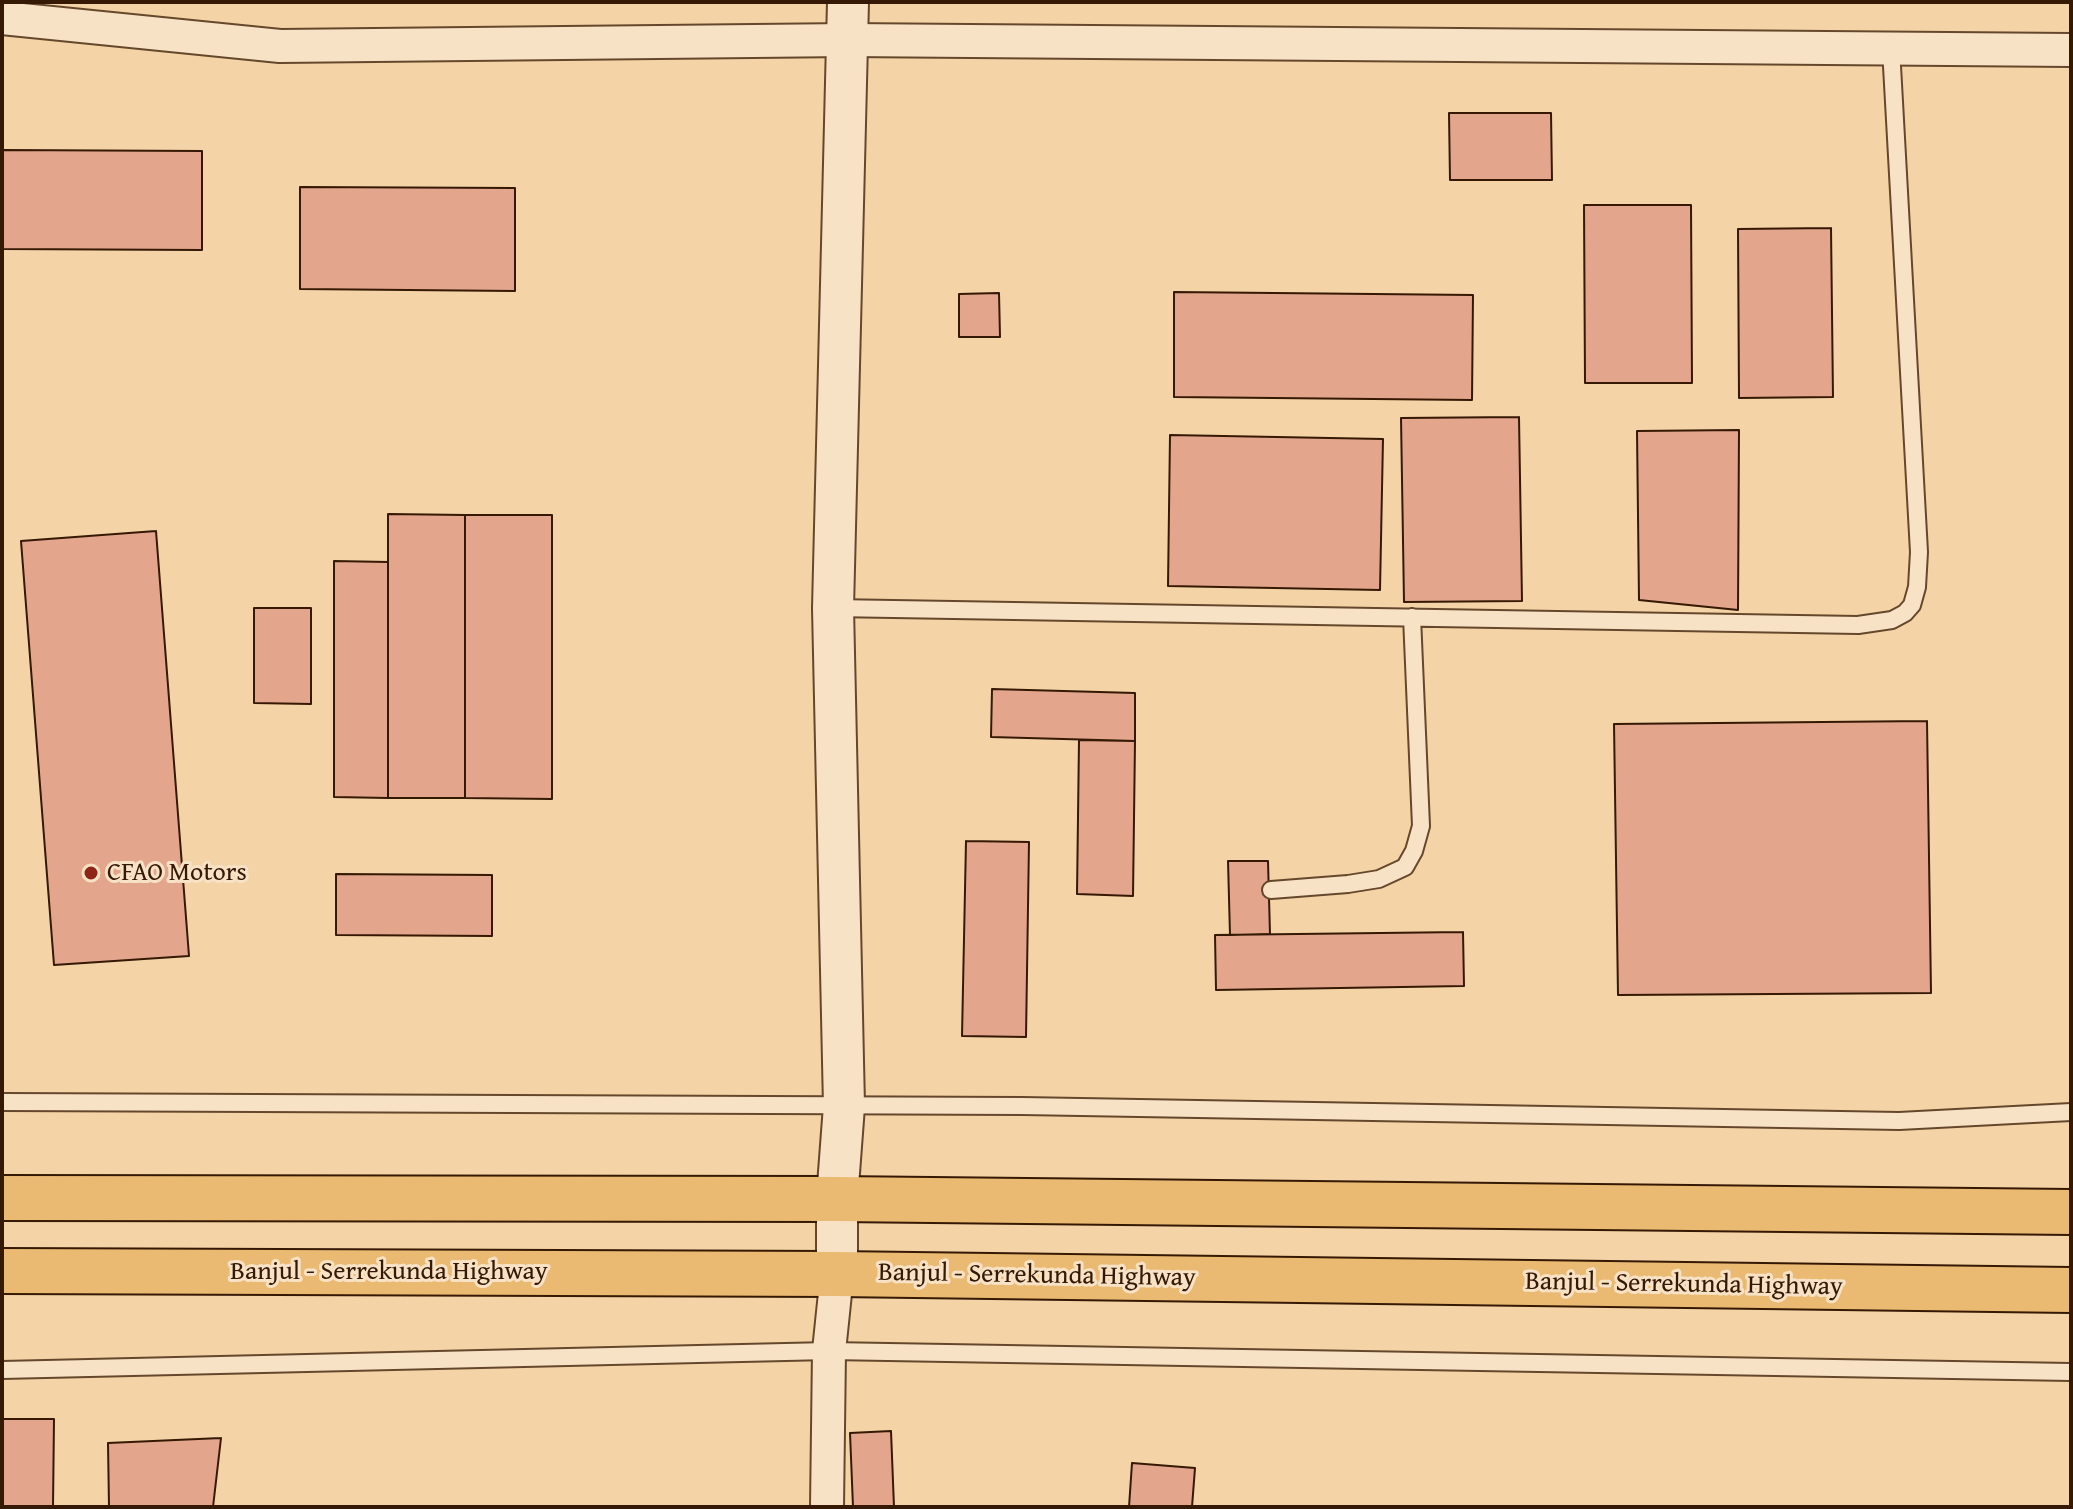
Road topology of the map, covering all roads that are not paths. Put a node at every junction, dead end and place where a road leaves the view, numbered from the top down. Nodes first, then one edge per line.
1 (2, 18) edge
2 (848, 21) edge
3 (1891, 48) junction
4 (2071, 50) edge
5 (833, 608) junction
6 (1412, 617) junction
7 (1271, 890) dead end
8 (2, 1102) edge
9 (844, 1106) junction
10 (2071, 1112) edge
11 (2, 1198) edge
12 (837, 1199) junction
13 (2071, 1212) edge
14 (2, 1271) edge
15 (837, 1274) junction
16 (2071, 1290) edge
17 (829, 1351) junction
18 (2, 1370) edge
19 (2071, 1372) edge
20 (827, 1507) edge

1 - 2 street
2 - 3 street
2 - 5 street
3 - 4 street
3 - 6 lane
5 - 6 lane
5 - 9 street
6 - 7 lane
8 - 9 lane
9 - 10 lane
9 - 12 street
11 - 12 highway
12 - 13 highway
12 - 15 street
14 - 15 highway, Banjul - Serrekunda Highway
15 - 16 highway, Banjul - Serrekunda Highway
15 - 17 street
17 - 18 lane
17 - 19 lane
17 - 20 street

